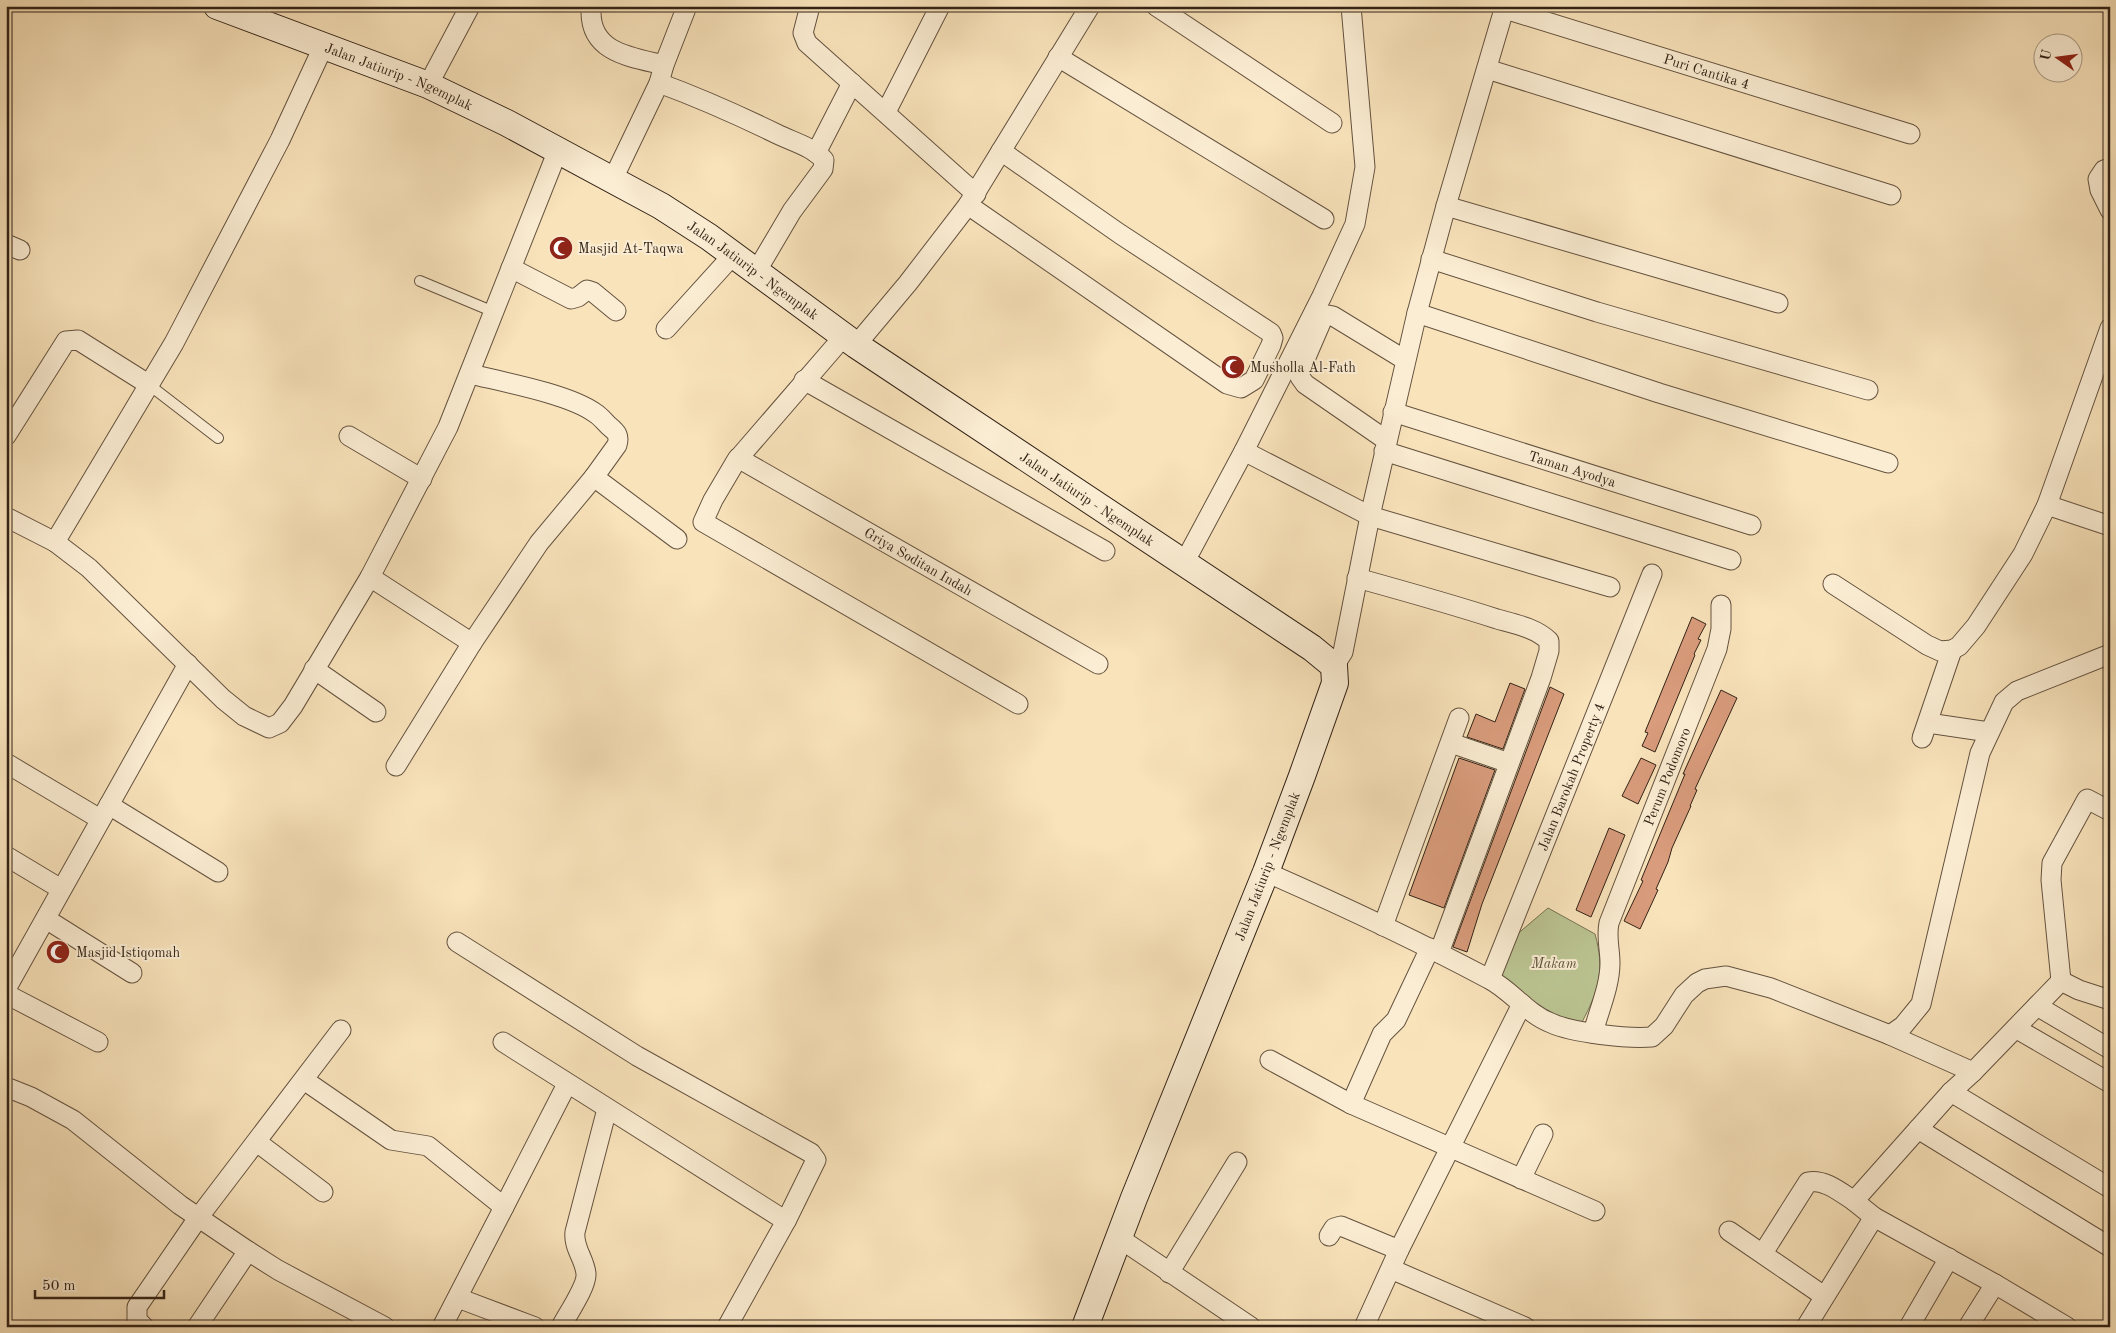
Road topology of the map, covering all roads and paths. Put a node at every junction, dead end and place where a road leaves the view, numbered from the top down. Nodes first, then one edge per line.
1 (470, 6) edge
2 (686, 6) edge
3 (810, 6) edge
4 (940, 6) edge
5 (1090, 6) edge
6 (1156, 6) edge
7 (1351, 6) edge
8 (224, 8) edge
9 (1505, 8) edge
10 (591, 12) dead end
11 (324, 45) junction
12 (1058, 57) junction
13 (664, 65) junction
14 (1487, 69) junction
15 (659, 83) junction
16 (852, 83) junction
17 (428, 85) junction
18 (886, 112) junction
19 (1332, 123) dead end
20 (1910, 134) dead end
21 (558, 150) junction
22 (1001, 151) junction
23 (816, 153) junction
24 (2110, 168) edge
25 (613, 179) junction
26 (1891, 195) dead end
27 (972, 200) junction
28 (1446, 206) junction
29 (2110, 210) edge
30 (1324, 218) dead end
31 (733, 256) junction
32 (1431, 259) junction
33 (511, 268) junction
34 (756, 272) junction
35 (420, 281) dead end
36 (1778, 303) dead end
37 (616, 311) dead end
38 (494, 312) junction
39 (1417, 313) junction
40 (2110, 328) edge
41 (666, 329) dead end
42 (850, 340) junction
43 (1405, 360) junction
44 (470, 374) junction
45 (804, 380) junction
46 (148, 384) junction
47 (1868, 390) dead end
48 (1393, 412) junction
49 (6, 436) edge
50 (349, 436) dead end
51 (218, 438) dead end
52 (1385, 446) junction
53 (1244, 451) junction
54 (738, 458) junction
55 (1888, 463) dead end
56 (594, 476) junction
57 (422, 479) junction
58 (2048, 505) junction
59 (1370, 516) junction
60 (6, 517) edge
61 (1750, 526) dead end
62 (2110, 526) edge
63 (677, 539) dead end
64 (55, 542) junction
65 (1105, 551) dead end
66 (1174, 557) junction
67 (1731, 560) dead end
68 (1652, 574) dead end
69 (370, 577) junction
70 (1357, 578) junction
71 (1833, 584) dead end
72 (1610, 587) dead end
73 (1721, 605) dead end
74 (472, 643) junction
75 (1952, 650) junction
76 (2110, 654) edge
77 (188, 664) junction
78 (1098, 664) dead end
79 (1334, 666) junction
80 (314, 670) junction
81 (1018, 704) dead end
82 (376, 712) dead end
83 (1459, 718) dead end
84 (1989, 732) junction
85 (1451, 743) junction
86 (6, 763) edge
87 (1508, 763) junction
88 (396, 766) dead end
89 (2110, 811) edge
90 (104, 812) junction
91 (6, 856) edge
92 (218, 872) dead end
93 (1266, 872) junction
94 (61, 889) junction
95 (46, 919) junction
96 (1383, 926) junction
97 (457, 942) dead end
98 (1434, 951) junction
99 (132, 972) dead end
100 (1490, 979) junction
101 (2061, 981) junction
102 (6, 989) edge
103 (6, 994) edge
104 (2110, 1000) edge
105 (1522, 1004) junction
106 (2037, 1006) junction
107 (2017, 1029) junction
108 (341, 1030) dead end
109 (1593, 1032) junction
110 (1897, 1038) junction
111 (98, 1042) dead end
112 (503, 1042) dead end
113 (2110, 1049) edge
114 (1270, 1060) dead end
115 (1972, 1072) junction
116 (304, 1080) junction
117 (2110, 1083) edge
118 (567, 1084) junction
119 (6, 1086) edge
120 (1951, 1092) junction
121 (1350, 1104) junction
122 (607, 1109) junction
123 (1918, 1129) junction
124 (1543, 1134) dead end
125 (258, 1142) junction
126 (1451, 1149) junction
127 (1237, 1162) dead end
128 (1521, 1179) junction
129 (2110, 1188) edge
130 (323, 1192) dead end
131 (1854, 1201) junction
132 (504, 1207) junction
133 (1596, 1211) dead end
134 (190, 1212) junction
135 (1874, 1218) junction
136 (786, 1221) junction
137 (1730, 1232) dead end
138 (1329, 1236) dead end
139 (1119, 1238) junction
140 (2110, 1247) edge
141 (1399, 1250) junction
142 (248, 1251) junction
143 (1763, 1253) junction
144 (1949, 1258) junction
145 (1391, 1269) junction
146 (1169, 1273) junction
147 (1995, 1284) junction
148 (1824, 1296) junction
149 (458, 1298) junction
150 (1091, 1324) edge
151 (144, 1327) edge
152 (197, 1327) edge
153 (385, 1327) edge
154 (442, 1327) edge
155 (535, 1327) edge
156 (561, 1327) edge
157 (727, 1327) edge
158 (1251, 1327) edge
159 (1364, 1327) edge
160 (1525, 1327) edge
161 (1806, 1327) edge
162 (1909, 1327) edge
163 (1968, 1327) edge
164 (2067, 1327) edge

1 - 17 street
2 - 13 street
3 - 16 street
4 - 18 street
5 - 12 street
6 - 19 street
7 - 53 street
8 - 11 street, Jalan Jatiurip - Ngemplak
9 - 14 street
9 - 20 street, Puri Cantika 4
10 - 13 street
11 - 17 street, Jalan Jatiurip - Ngemplak
11 - 46 street
12 - 22 street
12 - 30 street
13 - 15 street
14 - 26 street
14 - 28 street
15 - 23 street
15 - 25 street
16 - 18 street
16 - 23 street
17 - 21 street, Jalan Jatiurip - Ngemplak
18 - 27 street
21 - 25 street, Jalan Jatiurip - Ngemplak
21 - 33 street
22 - 27 street
22 - 27 street
23 - 34 street
24 - 29 street
25 - 31 street, Jalan Jatiurip - Ngemplak
27 - 42 street
28 - 32 street
28 - 36 street
31 - 34 street, Jalan Jatiurip - Ngemplak
31 - 41 street
32 - 39 street
32 - 47 street
33 - 37 street
33 - 38 street
34 - 42 street, Jalan Jatiurip - Ngemplak
35 - 38 lane
38 - 44 street
39 - 43 street
39 - 55 street
40 - 58 street
42 - 45 street
42 - 66 street, Jalan Jatiurip - Ngemplak
43 - 48 street
43 - 52 street
44 - 56 street
44 - 57 street
45 - 54 street
45 - 65 street
46 - 49 street
46 - 51 lane
46 - 64 street
48 - 52 street
48 - 61 street, Taman Ayodya
50 - 57 street
52 - 59 street
52 - 67 street
53 - 59 street
53 - 66 street
54 - 78 street, Griya Soditan Indah
54 - 81 street
56 - 63 street
56 - 74 street
57 - 69 street
58 - 62 street
58 - 75 street
59 - 70 street
59 - 72 street
60 - 64 street
64 - 77 street
66 - 79 street, Jalan Jatiurip - Ngemplak
68 - 100 street, Jalan Barokah Property 4
69 - 74 street
69 - 80 street
70 - 79 street
70 - 87 street
71 - 75 street
73 - 109 street, Perum Podomoro
74 - 88 street
75 - 84 street
76 - 84 street
77 - 80 street
77 - 90 street
79 - 93 street, Jalan Jatiurip - Ngemplak
80 - 82 street
83 - 85 street
84 - 110 street
85 - 87 street
85 - 96 street
86 - 90 street
87 - 98 street
89 - 101 street
90 - 92 street
90 - 94 street
91 - 94 street
93 - 96 street
93 - 139 street, Jalan Jatiurip - Ngemplak
94 - 95 street
95 - 99 street
95 - 102 street
96 - 98 street
97 - 136 street
98 - 100 street
98 - 121 street
100 - 105 street
101 - 104 street
101 - 106 street
103 - 111 street
105 - 109 street
105 - 126 street
106 - 107 street
106 - 113 street
107 - 115 street
107 - 117 street
108 - 116 street
109 - 110 street
110 - 115 street
112 - 118 street
114 - 121 street
115 - 120 street
116 - 125 street
116 - 132 street
118 - 122 street
118 - 132 street
119 - 134 street
120 - 123 street
120 - 129 street
121 - 126 street
122 - 136 street
122 - 156 street
123 - 131 street
123 - 140 street
124 - 128 street
125 - 130 street
125 - 134 street
126 - 128 street
126 - 141 street
127 - 146 street
128 - 133 street
131 - 135 street
131 - 143 street
132 - 149 street
134 - 142 street
134 - 151 street
135 - 144 street
135 - 148 street
136 - 157 street
137 - 143 street
138 - 141 street
139 - 146 street
139 - 150 street, Jalan Jatiurip - Ngemplak
141 - 145 street
142 - 152 street
142 - 153 street
143 - 148 street
144 - 147 street
144 - 162 street
145 - 159 street
145 - 160 street
146 - 158 street
147 - 163 street
147 - 164 street
148 - 161 street
149 - 154 street
149 - 155 street

